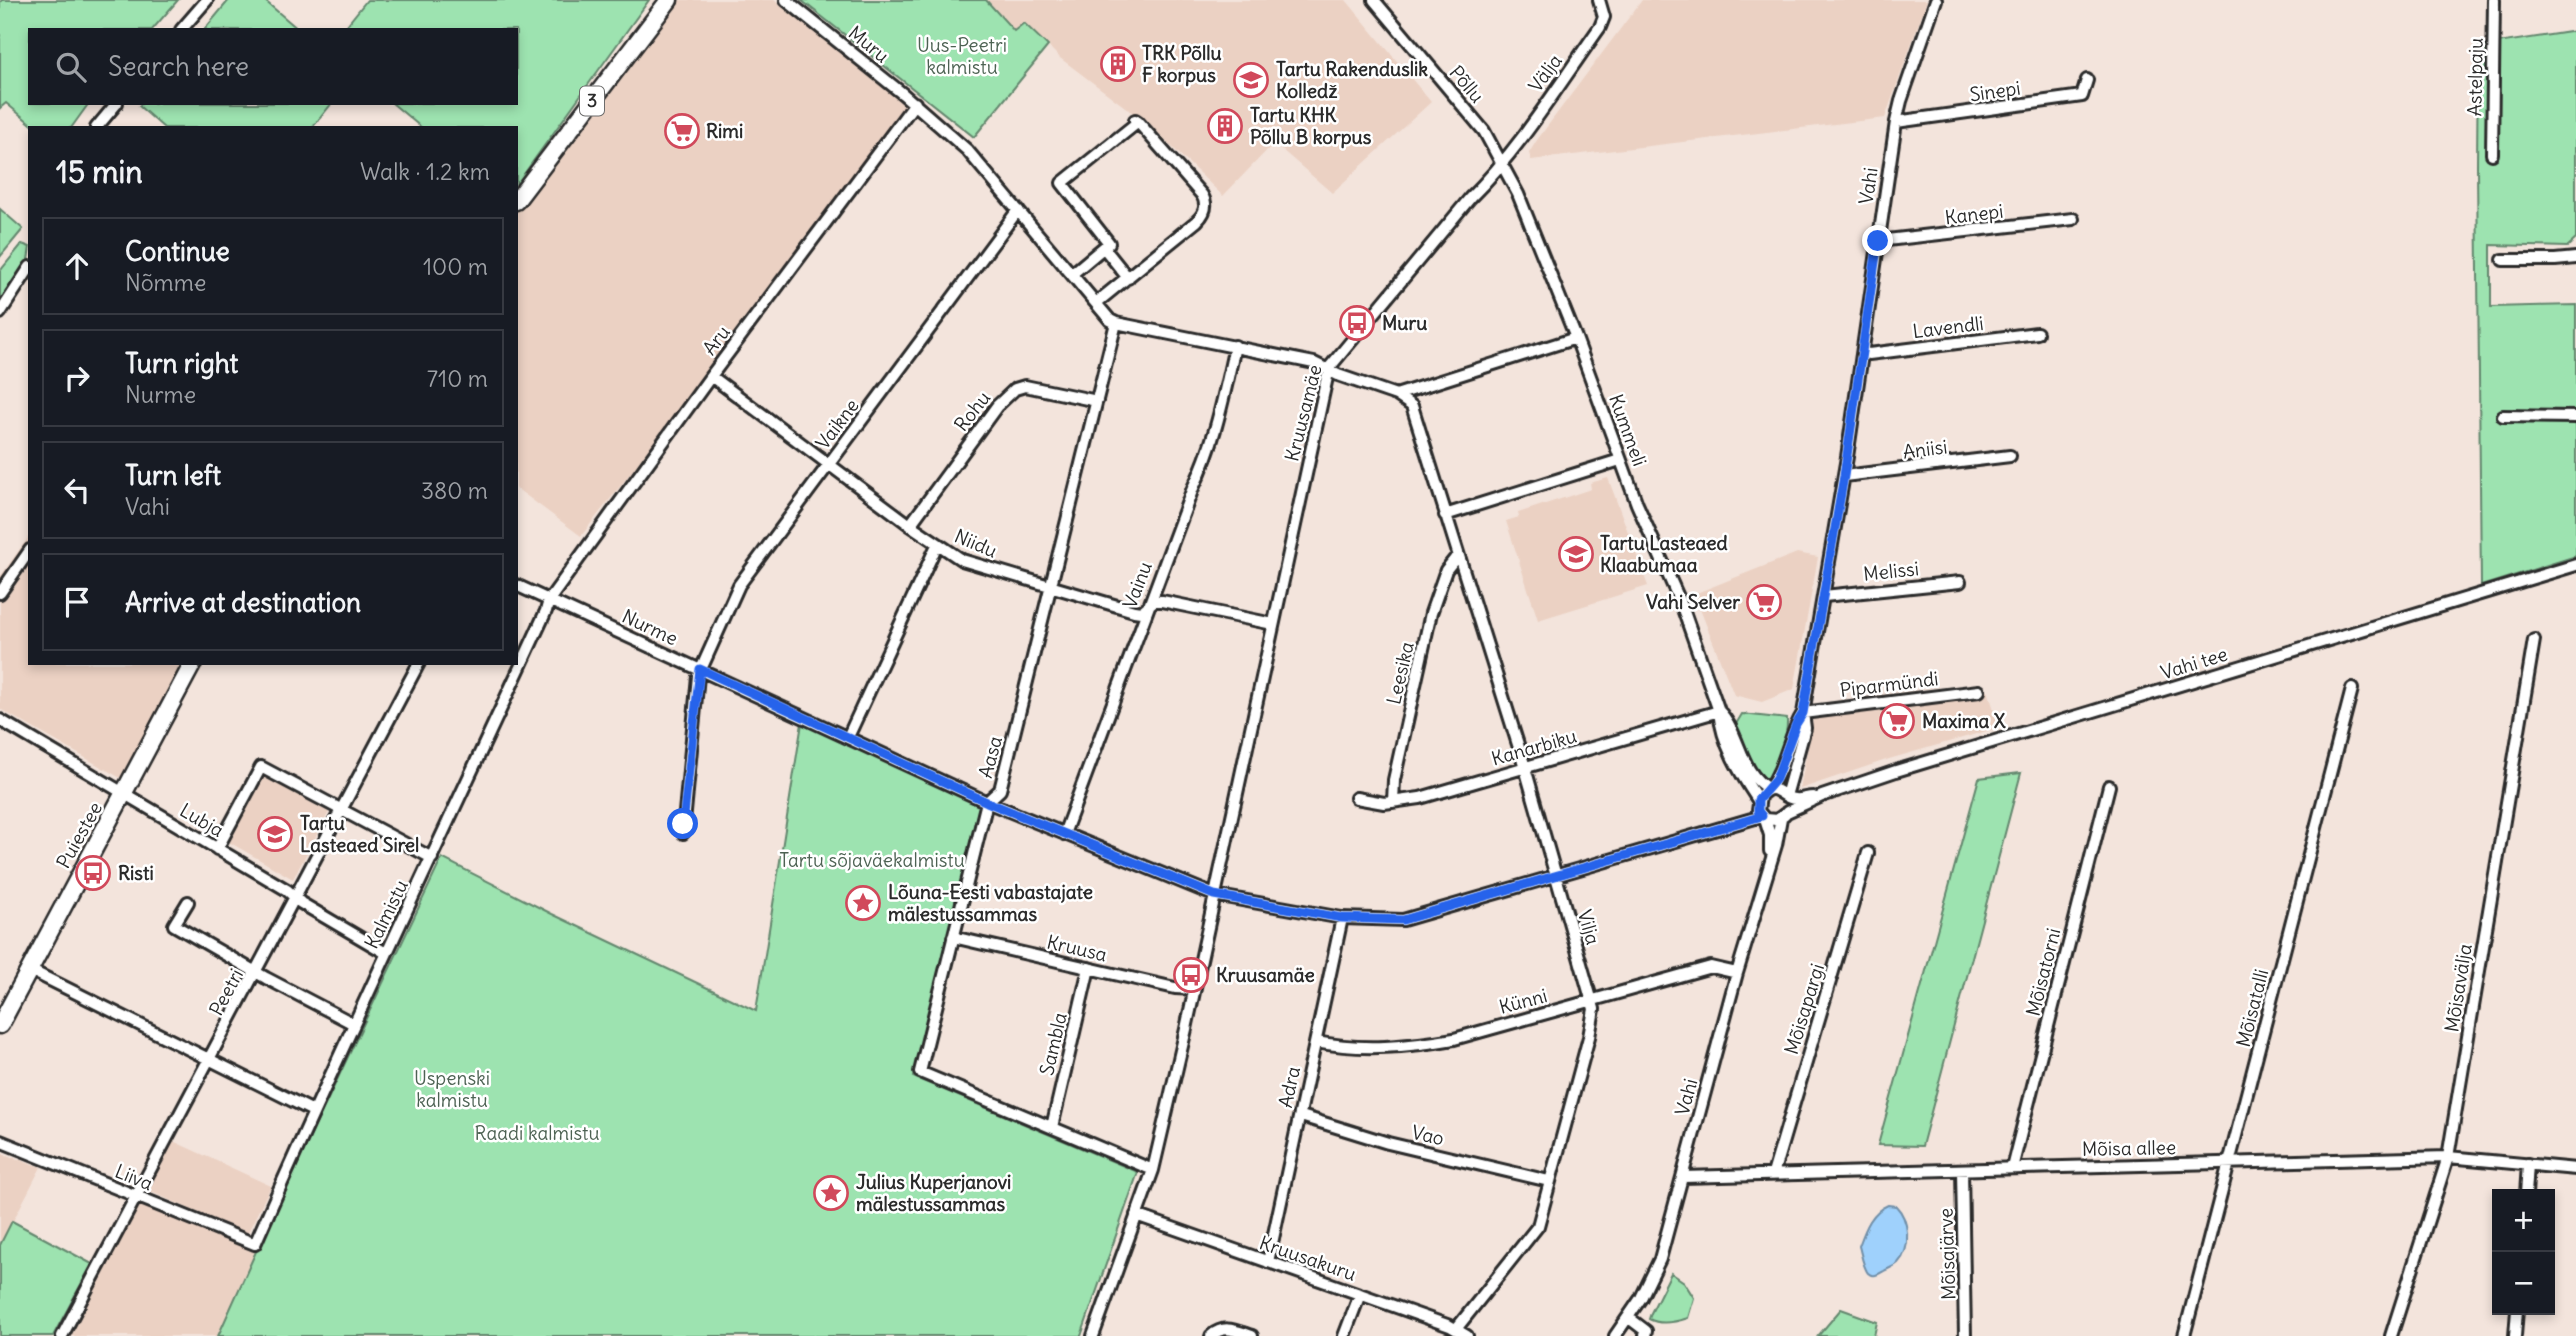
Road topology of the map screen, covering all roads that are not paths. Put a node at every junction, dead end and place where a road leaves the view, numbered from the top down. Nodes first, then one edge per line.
1 (207, 0) edge
2 (668, 0) edge
3 (786, 0) edge
4 (1374, 0) edge
5 (1599, 0) edge
6 (1936, 0) edge
7 (2494, 0) edge
8 (183, 28) edge
9 (2087, 80) dead end
10 (915, 103) junction
11 (115, 105) edge
12 (1896, 122) junction
13 (98, 126) edge
14 (2492, 154) dead end
15 (1502, 162) junction
16 (518, 198) edge
17 (1018, 210) junction
18 (2073, 219) dead end
19 (1878, 241) junction
20 (1104, 248) junction
21 (2576, 258) edge
22 (2503, 260) dead end
23 (28, 270) edge
24 (1072, 274) junction
25 (1128, 278) junction
26 (1096, 303) junction
27 (0, 313) edge
28 (1116, 323) junction
29 (2037, 333) dead end
30 (1576, 338) junction
31 (1235, 346) junction
32 (1863, 352) junction
33 (1329, 370) junction
34 (711, 376) junction
35 (1396, 395) junction
36 (1097, 401) junction
37 (2503, 416) dead end
38 (2576, 417) edge
39 (2010, 456) dead end
40 (1620, 460) junction
41 (829, 464) junction
42 (1844, 476) junction
43 (1445, 515) junction
44 (909, 525) junction
45 (937, 545) junction
46 (28, 554) edge
47 (1459, 558) junction
48 (2576, 565) edge
49 (1960, 582) dead end
50 (518, 586) edge
51 (1051, 587) junction
52 (0, 593) edge
53 (1824, 596) junction
54 (549, 600) junction
55 (1148, 605) junction
56 (1273, 624) junction
57 (2534, 640) dead end
58 (192, 665) edge
59 (418, 665) edge
60 (700, 669) junction
61 (2352, 689) dead end
62 (1979, 691) dead end
63 (1719, 711) junction
64 (1803, 713) junction
65 (0, 720) edge
66 (848, 737) junction
67 (1525, 768) junction
68 (2109, 786) dead end
69 (1769, 789) junction
70 (125, 794) junction
71 (1786, 796) junction
72 (1822, 796) junction
73 (1356, 798) dead end
74 (1758, 800) junction
75 (987, 802) junction
76 (1393, 802) junction
77 (341, 810) junction
78 (1784, 815) junction
79 (1763, 817) junction
80 (683, 833) dead end
81 (1064, 834) junction
82 (217, 849) junction
83 (1868, 853) dead end
84 (1771, 857) junction
85 (432, 858) junction
86 (1556, 876) junction
87 (1214, 895) junction
88 (295, 898) junction
89 (188, 902) dead end
90 (1342, 918) junction
91 (953, 937) junction
92 (386, 953) junction
93 (1089, 968) junction
94 (30, 970) junction
95 (256, 971) junction
96 (1737, 972) junction
97 (1194, 989) junction
98 (1592, 1000) junction
99 (354, 1024) junction
100 (0, 1026) edge
101 (1316, 1042) junction
102 (210, 1059) junction
103 (313, 1111) junction
104 (1301, 1116) junction
105 (1052, 1127) junction
106 (0, 1141) edge
107 (2448, 1157) junction
108 (2230, 1163) junction
109 (2528, 1164) junction
110 (2012, 1168) junction
111 (2576, 1169) edge
112 (1153, 1170) junction
113 (1962, 1170) junction
114 (1773, 1174) junction
115 (1683, 1177) junction
116 (1549, 1181) junction
117 (2526, 1189) edge
118 (137, 1197) junction
119 (1136, 1215) junction
120 (255, 1244) joint
121 (1268, 1262) junction
122 (1360, 1294) junction
123 (2517, 1315) edge
124 (1629, 1318) junction
125 (1456, 1329) junction
126 (62, 1336) edge
127 (1093, 1336) edge
128 (1211, 1336) edge
129 (1252, 1336) edge
130 (1344, 1336) edge
131 (1467, 1336) edge
132 (1615, 1336) edge
133 (1645, 1336) edge
134 (1965, 1336) edge
135 (2184, 1336) edge
136 (2391, 1336) edge
137 (2515, 1336) edge

1 - 8 street
2 - 16 highway, 3
3 - 10 street, Muru
4 - 15 street, Põllu
5 - 15 street, Välja
6 - 12 street, Vahi
7 - 14 street, Astelpaju
9 - 12 street, Sinepi
10 - 17 street, Muru
10 - 34 street, Aru
11 - 13 street
12 - 19 street, Vahi
15 - 30 street, Kummeli
15 - 33 street, Kruusamäe
17 - 24 street, Muru
17 - 41 street, Vaikne
18 - 19 street, Kanepi
19 - 32 street, Vahi
20 - 24 street
20 - 25 street
20 - 25 street
21 - 22 street
23 - 27 street
24 - 26 street, Muru
25 - 26 street
26 - 28 street, Muru
28 - 31 street
28 - 36 street, Aasa
29 - 32 street, Lavendli
30 - 35 street
30 - 40 street, Kummeli
31 - 33 street
31 - 55 street, Vainu
32 - 42 street, Vahi
33 - 35 street
33 - 56 street, Kruusamäe
34 - 41 street, Niidu
34 - 54 street, Aru
35 - 43 street, Vilja
36 - 44 street, Rohu
36 - 51 street, Aasa
37 - 38 street
39 - 42 street, Aniisi
40 - 43 street
40 - 63 street, Kummeli
41 - 44 street, Niidu
41 - 60 street, Vaikne
42 - 53 street, Vahi
43 - 47 street, Vilja
44 - 45 street, Niidu
45 - 51 street, Niidu
45 - 66 street
46 - 52 street
47 - 67 street, Vilja
47 - 76 street, Leesika
48 - 72 street, Vahi tee
49 - 53 street, Melissi
50 - 54 street, Nurme
51 - 55 street, Niidu
51 - 75 street, Aasa
53 - 64 street, Vahi
54 - 60 street, Nurme
54 - 85 street, Kalmistu
55 - 56 street, Niidu
55 - 81 street, Vainu
56 - 87 street, Kruusamäe
57 - 107 street, Mõisavälja
58 - 70 highway, Puiestee
59 - 77 street, Peetri
60 - 66 street, Nurme
60 - 80 street, Vaikne
61 - 108 street, Mõisatalli
62 - 64 street, Piparmündi
63 - 67 street, Kanarbiku
63 - 69 street, Kummeli
63 - 74 street, Kummeli
64 - 69 street, Vahi
64 - 71 street, Vahi
65 - 70 street, Lubja
66 - 75 street, Nurme
67 - 76 street, Kanarbiku
67 - 86 street, Vilja
68 - 110 street, Mõisatorni
69 - 71 street
69 - 74 street
70 - 82 street, Lubja
70 - 94 highway, Puiestee
71 - 72 street, Vahi tee
71 - 78 street
72 - 78 street, Vahi tee
73 - 76 street, Kanarbiku
74 - 79 street
75 - 81 street, Nurme
75 - 91 street, Aasa
77 - 82 street
77 - 85 street
77 - 88 street, Peetri
78 - 79 street
78 - 84 street, Vahi
79 - 84 street, Vahi
79 - 86 street, Nurme
81 - 87 street, Nurme
82 - 88 street, Lubja
83 - 114 street, Mõisapargi
84 - 96 street, Vahi
85 - 92 street, Kalmistu
86 - 90 street, Nurme
86 - 98 street, Vilja
87 - 90 street, Nurme
87 - 97 street, Kruusamäe
88 - 92 street, Lubja
88 - 95 street, Peetri
89 - 95 street
90 - 101 street, Adra
91 - 93 street, Kruusa
91 - 105 street, Aasa
92 - 99 street, Kalmistu
93 - 97 street, Kruusa
93 - 105 street, Sambla
94 - 100 highway, Puiestee
94 - 102 street
95 - 99 street
95 - 102 street, Peetri
96 - 98 street, Künni
96 - 115 street, Vahi
97 - 112 street, Kruusamäe
98 - 101 street, Künni
98 - 116 street, Vilja
99 - 103 street, Kalmistu
101 - 104 street, Adra
102 - 103 street
102 - 118 street, Peetri
103 - 120 street, Kalmistu
104 - 116 street, Vao
104 - 121 street, Adra
105 - 112 street, Aasa
106 - 118 street, Liiva
107 - 108 street, Mõisa allee
107 - 109 street, Mõisa allee
107 - 136 street, Mõisavälja
108 - 110 street, Mõisa allee
108 - 135 street, Mõisatalli
109 - 111 street, Mõisa allee
109 - 117 street
110 - 113 street, Mõisa allee
112 - 119 street, Kruusamäe
113 - 114 street, Mõisa allee
113 - 134 street, Mõisajärve
114 - 115 street, Mõisa allee
115 - 124 street, Vahi
116 - 125 street, Vilja
118 - 120 street, Liiva
118 - 126 street, Peetri
119 - 121 street, Kruusakuru
119 - 127 street, Kruusamäe
121 - 122 street, Kruusakuru
122 - 125 street, Kruusakuru
122 - 130 street
123 - 137 street
124 - 132 street, Vahi
124 - 133 street
125 - 131 street, Kruusakuru
128 - 129 street

